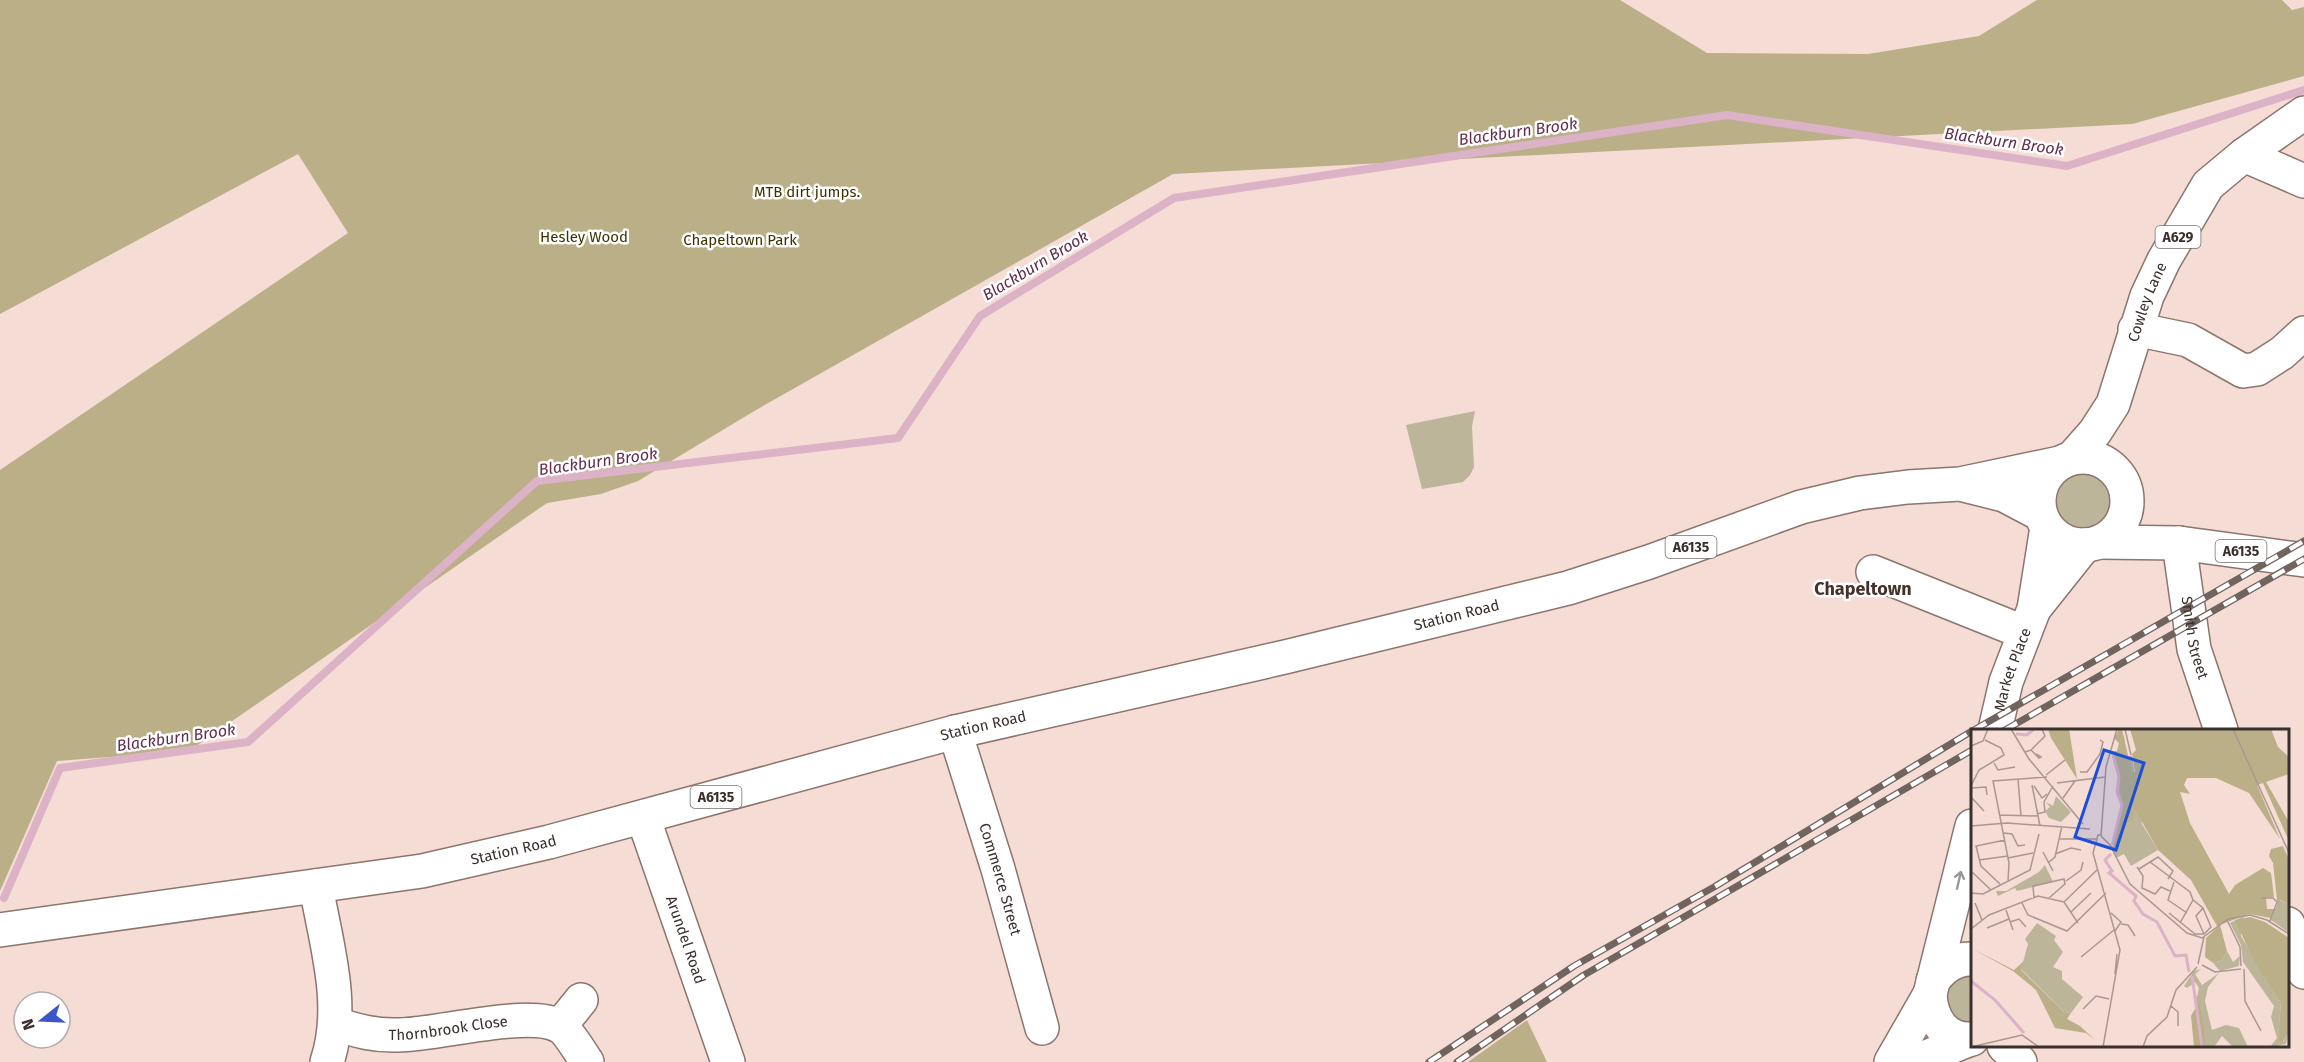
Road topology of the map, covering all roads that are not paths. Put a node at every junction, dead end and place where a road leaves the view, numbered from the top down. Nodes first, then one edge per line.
1 (2304, 113) edge
2 (2244, 155) junction
3 (2304, 181) edge
4 (2135, 329) junction
5 (2304, 333) edge
6 (2113, 404) junction
7 (2066, 460) junction
8 (1960, 484) junction
9 (2125, 488) junction
10 (2043, 520) junction
11 (2179, 543) junction
12 (2092, 544) junction
13 (2304, 560) edge
14 (1873, 572) dead end
15 (2029, 621) junction
16 (1995, 729) edge
17 (2222, 729) edge
18 (955, 732) junction
19 (643, 818) junction
20 (1971, 830) edge
21 (316, 886) junction
22 (2289, 927) edge
23 (0, 930) edge
24 (1971, 959) edge
25 (2304, 972) edge
26 (1932, 988) junction
27 (581, 1000) dead end
28 (336, 1024) junction
29 (561, 1026) junction
30 (1042, 1028) dead end
31 (1970, 1040) edge
32 (2005, 1047) edge
33 (2021, 1047) edge
34 (327, 1062) edge
35 (587, 1062) edge
36 (728, 1062) edge
37 (1891, 1062) edge
38 (1914, 1062) edge
39 (2020, 1062) edge
40 (2025, 1062) edge

1 - 2 main road, Cowley Lane / A629
2 - 3 main road
2 - 4 main road, Cowley Lane / A629
4 - 5 main road
4 - 6 main road, Cowley Lane / A629
6 - 7 main road, Cowley Lane / A629
6 - 9 main road, Cowley Lane / A629
7 - 8 main road, Station Road / A6135
7 - 9 main road, A6135
7 - 10 main road
8 - 10 main road, Station Road / A6135
8 - 18 main road, Station Road / A6135
9 - 11 main road, A6135
9 - 12 main road
10 - 12 main road, A6135
10 - 15 main road, Market Place
11 - 12 main road, A6135
11 - 13 main road, A6135
11 - 17 main road, Smith Street
12 - 15 main road, Market Place
14 - 15 main road
15 - 16 main road, Market Place
18 - 19 main road, Station Road / A6135
18 - 30 main road, Commerce Street
19 - 21 main road, Station Road / A6135
19 - 36 main road, Arundel Road
26 -> 20 main road
21 - 23 main road, Station Road / A6135
21 - 28 main road
22 - 25 main road
24 - 26 main road
26 - 31 main road
26 - 37 main road
27 - 29 main road
28 - 29 main road, Thornbrook Close
28 - 34 main road
29 - 35 main road
31 - 38 main road
32 - 39 main road
33 - 40 main road

